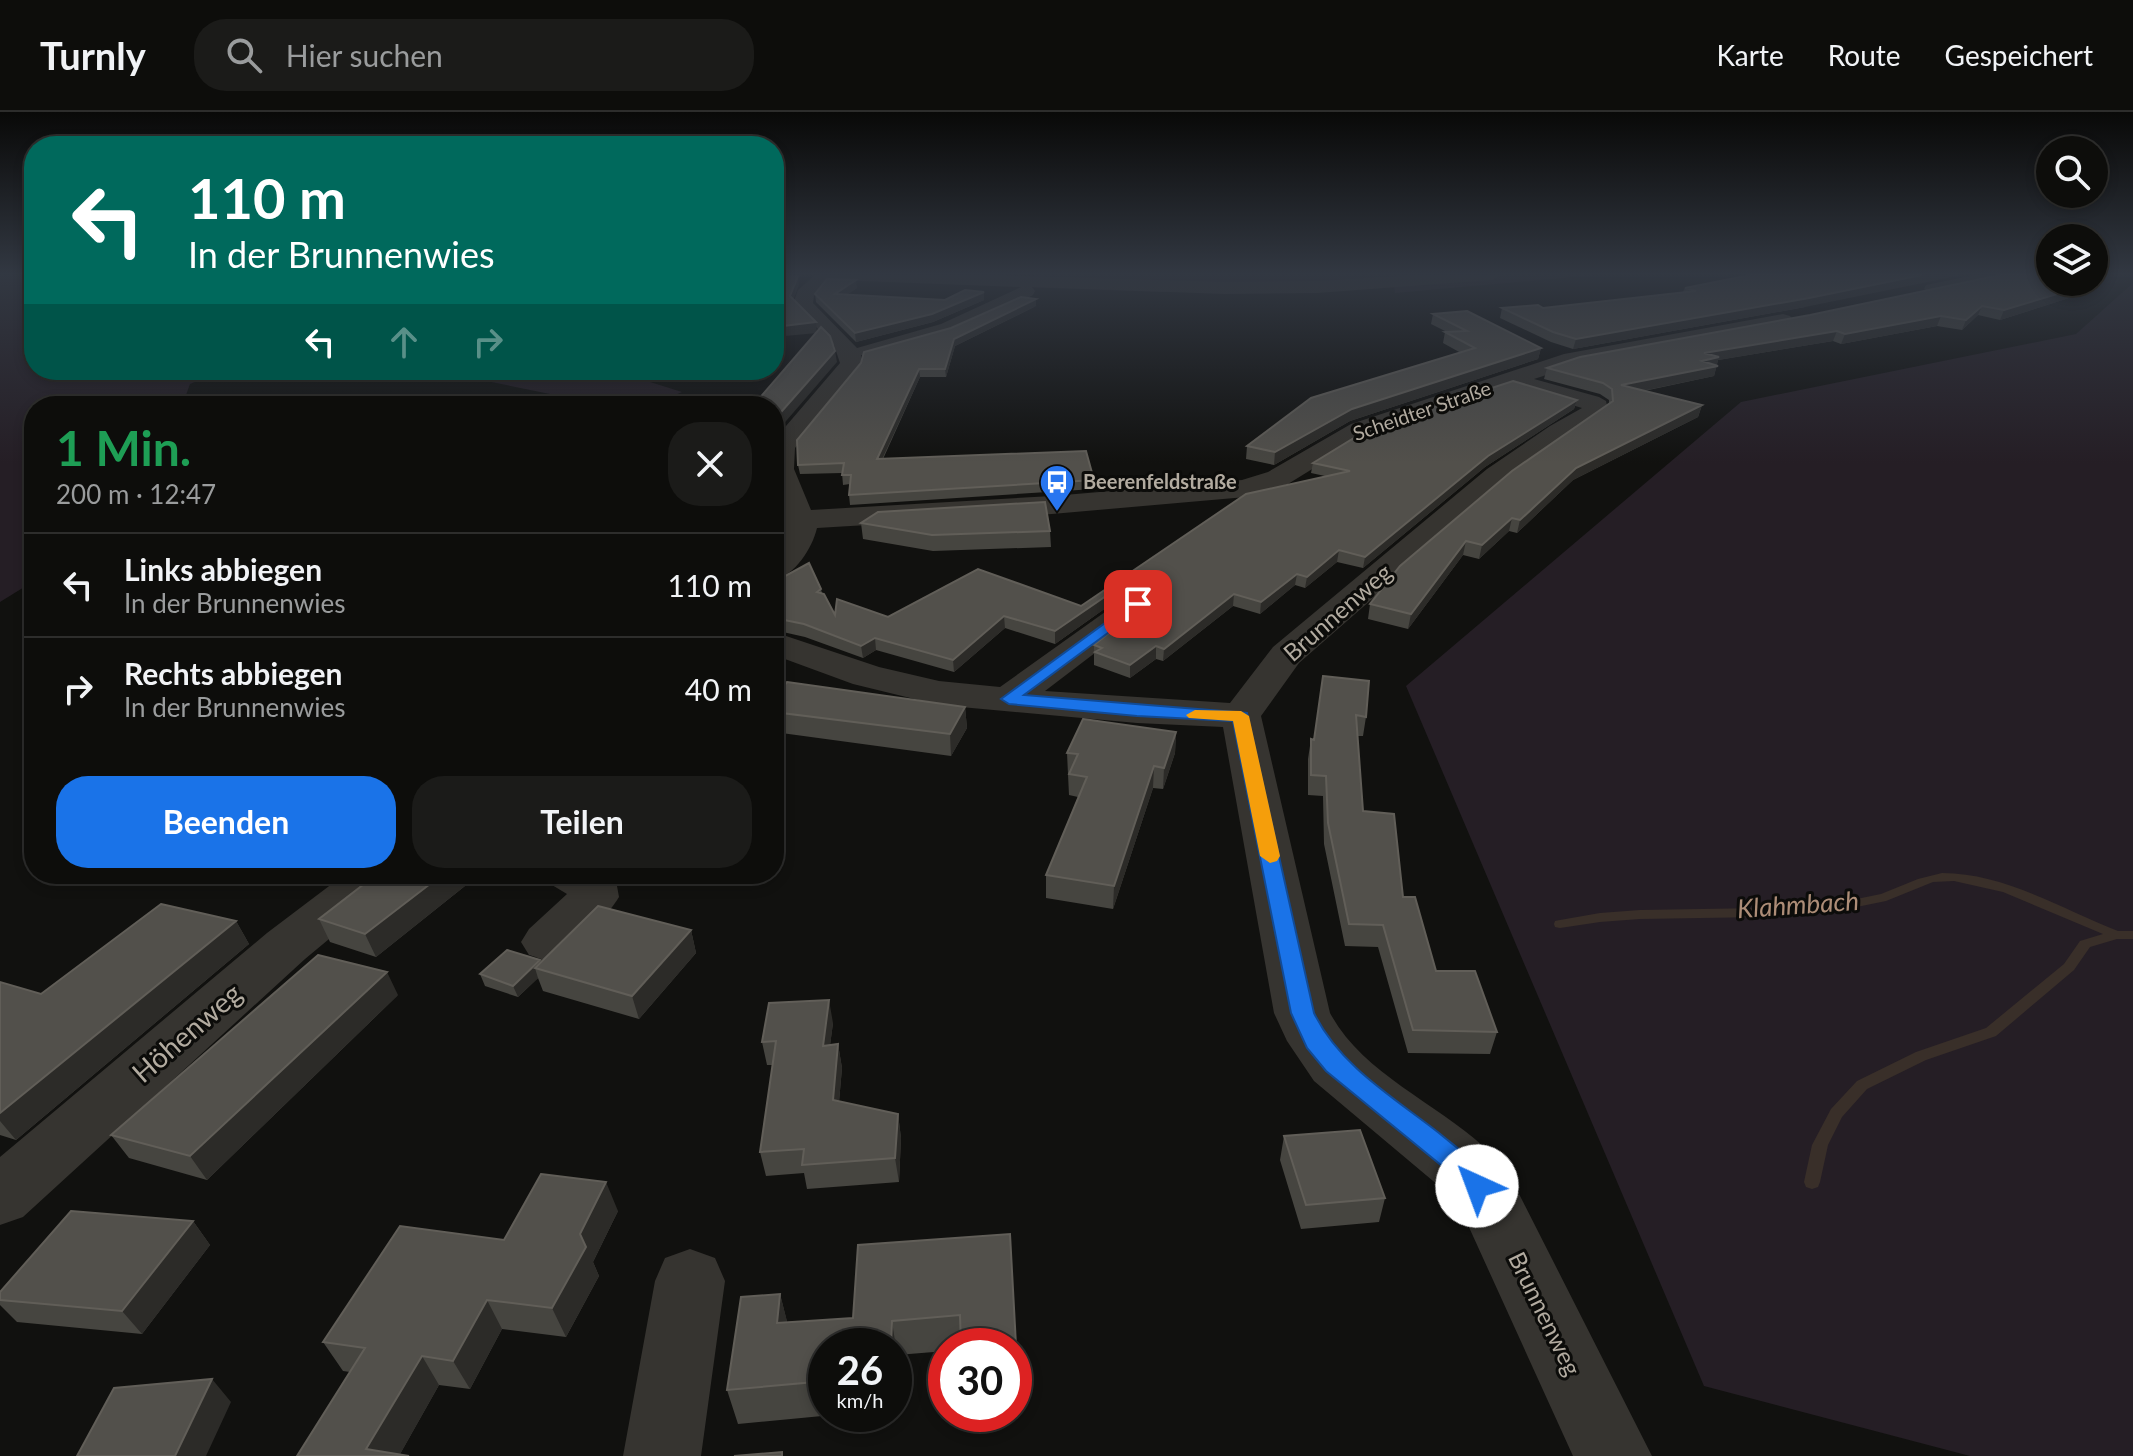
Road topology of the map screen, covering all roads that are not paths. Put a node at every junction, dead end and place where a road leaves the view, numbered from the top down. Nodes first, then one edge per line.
1 (837, 338) edge
2 (919, 338) edge
3 (1688, 338) edge
4 (1535, 347) edge
5 (852, 352) junction
6 (1572, 359) junction
7 (1512, 380) junction
8 (784, 445) edge
9 (784, 479) edge
10 (801, 520) junction
11 (784, 558) edge
12 (1138, 604) dead end
13 (784, 646) edge
14 (1009, 699) junction
15 (1241, 716) junction
16 (364, 884) edge
17 (588, 884) edge
18 (547, 942) dead end
19 (0, 1197) edge
20 (690, 1281) dead end
21 (662, 1456) edge
22 (1613, 1456) edge

1 - 5 street
2 - 5 street
3 - 6 street, Scheidter Straße
4 - 6 street, Scheidter Straße
5 - 8 street
6 - 7 street, Scheidter Straße
7 - 10 street, Scheidter Straße
7 - 15 street, Brunnenweg
9 - 10 street
10 - 11 street
12 - 14 street
13 - 14 street
14 - 15 street
15 - 22 street, Brunnenweg
16 - 19 street, Höhenweg
17 - 18 street
20 - 21 street

